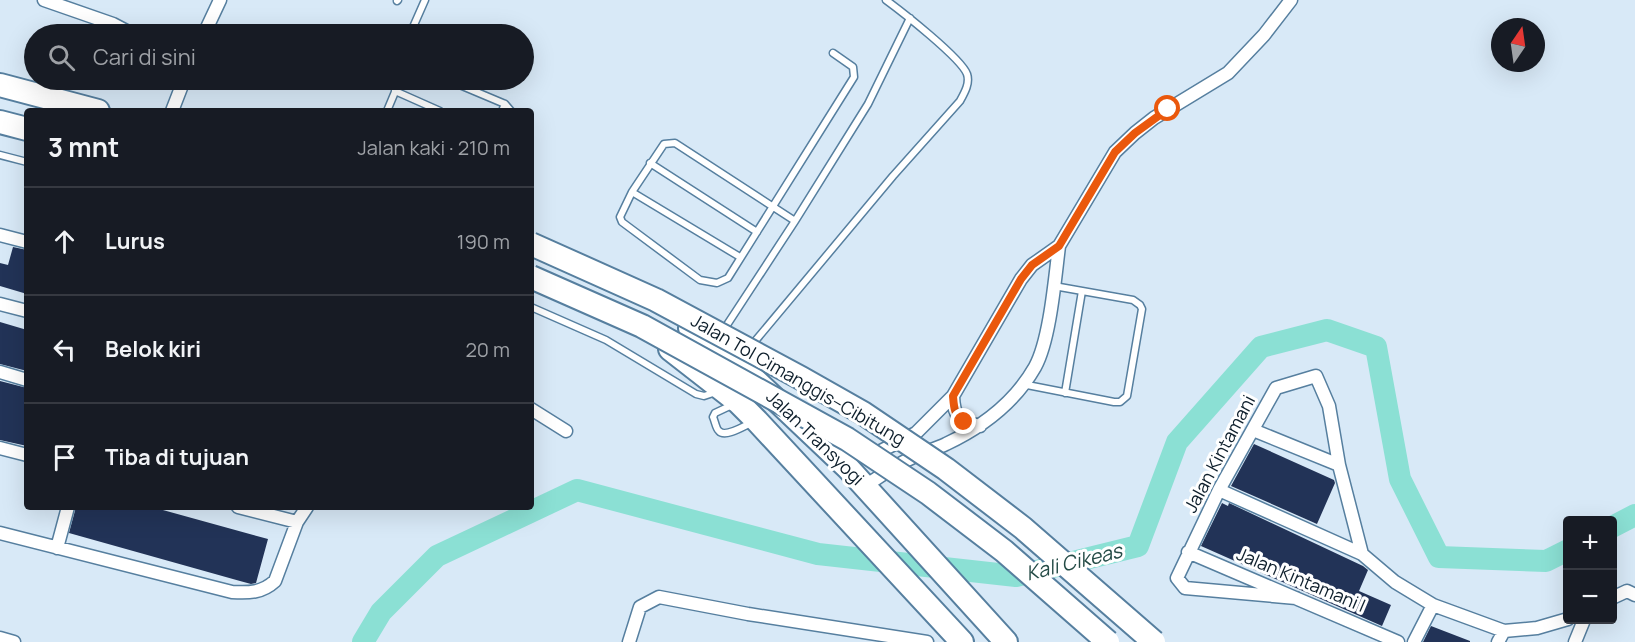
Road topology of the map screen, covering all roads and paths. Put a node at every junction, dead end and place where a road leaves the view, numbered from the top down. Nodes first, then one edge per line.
1 (44, 0) edge
2 (220, 0) edge
3 (425, 0) edge
4 (886, 0) edge
5 (1291, 0) edge
6 (910, 18) junction
7 (113, 24) edge
8 (209, 24) edge
9 (414, 24) edge
10 (833, 53) dead end
11 (0, 86) edge
12 (180, 90) edge
13 (472, 90) edge
14 (395, 91) joint
15 (505, 104) junction
16 (80, 108) edge
17 (86, 108) edge
18 (173, 108) edge
19 (388, 108) edge
20 (433, 108) edge
21 (503, 108) edge
22 (508, 108) edge
23 (0, 120) edge
24 (24, 126) edge
25 (0, 155) edge
26 (24, 161) edge
27 (650, 163) junction
28 (632, 192) junction
29 (773, 206) junction
30 (795, 221) junction
31 (757, 232) junction
32 (0, 235) edge
33 (534, 237) edge
34 (24, 241) edge
35 (534, 245) edge
36 (1059, 246) junction
37 (740, 257) junction
38 (534, 266) edge
39 (534, 278) edge
40 (1053, 286) junction
41 (1082, 291) junction
42 (0, 304) edge
43 (534, 308) edge
44 (24, 310) edge
45 (714, 344) junction
46 (737, 363) junction
47 (0, 372) edge
48 (24, 379) edge
49 (1022, 384) junction
50 (1065, 393) junction
51 (730, 395) junction
52 (953, 396) junction
53 (534, 411) edge
54 (757, 421) junction
55 (980, 426) junction
56 (1253, 430) junction
57 (566, 431) dead end
58 (0, 448) edge
59 (24, 453) edge
60 (1339, 465) junction
61 (848, 468) junction
62 (1219, 490) junction
63 (871, 493) junction
64 (67, 510) edge
65 (250, 510) edge
66 (305, 510) edge
67 (297, 522) junction
68 (0, 533) edge
69 (57, 548) junction
70 (1188, 552) junction
71 (1362, 554) junction
72 (1635, 595) edge
73 (1617, 596) edge
74 (1296, 598) junction
75 (1433, 605) junction
76 (1563, 620) edge
77 (1582, 624) edge
78 (1501, 636) edge
79 (0, 638) edge
80 (14, 642) edge
81 (629, 642) edge
82 (927, 642) edge
83 (962, 642) edge
84 (1006, 642) edge
85 (1107, 642) edge
86 (1154, 642) edge
87 (1398, 642) edge
88 (1414, 642) edge
89 (1575, 642) edge

1 - 7 street
2 - 8 street
3 - 9 lane
4 - 6 lane
5 - 36 street
6 - 30 lane
6 - 46 lane
10 - 29 lane
11 - 16 highway
11 - 17 highway
12 - 18 street
13 - 15 lane
14 - 19 lane
14 - 20 lane
15 - 21 lane
15 - 22 lane
23 - 24 highway
25 - 26 lane
27 - 28 lane
27 - 29 lane
27 - 31 lane
28 - 37 lane
28 - 37 lane
29 - 30 lane
29 - 31 lane
30 - 45 lane
31 - 37 lane
32 - 34 street
33 - 45 highway, Jalan Transyogi
35 - 86 highway, Jalan Tol Cimanggis–Cibitung, bridge
36 - 40 street
36 - 52 street
38 - 51 highway, Jalan Transyogi
39 - 85 highway, Jalan Tol Cimanggis–Cibitung, bridge
40 - 41 lane
40 - 49 street
41 - 50 lane
41 - 50 lane
42 - 44 street
43 - 51 lane
45 - 46 highway, Jalan Transyogi
46 - 61 highway, Jalan Transyogi
47 - 48 street
49 - 50 lane
49 - 55 street
51 - 54 highway, Jalan Transyogi
51 - 54 lane
52 - 55 street
52 - 61 street
53 - 57 street
54 - 83 highway, Jalan Transyogi
55 - 63 street
56 - 60 street
56 - 60 street, Jalan Kintamani
56 - 62 street, Jalan Kintamani
58 - 59 street
60 - 71 street, Jalan Kintamani
61 - 63 highway, Jalan Transyogi
62 - 70 street, Jalan Kintamani
62 - 71 street
63 - 84 highway, Jalan Transyogi
64 - 69 street
65 - 67 street
66 - 67 street
67 - 69 street
68 - 69 street
70 - 74 street, Jalan Kintamani I
70 - 74 street, Jalan Kintamani
71 - 75 street
72 - 73 street
74 - 87 street, Jalan Kintamani I
75 - 78 street
75 - 88 street
76 - 78 street
77 - 89 street
79 - 80 street
81 - 82 street

